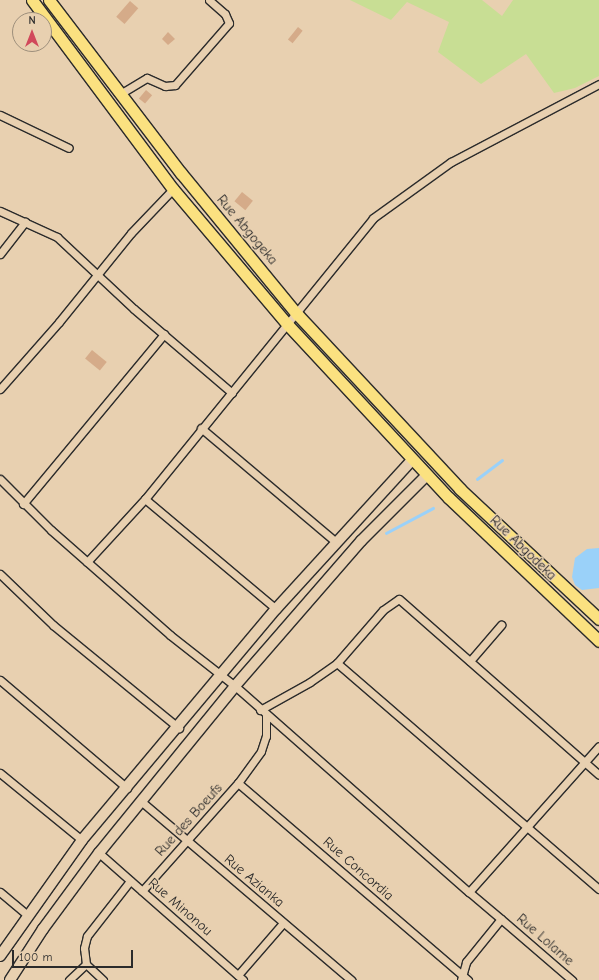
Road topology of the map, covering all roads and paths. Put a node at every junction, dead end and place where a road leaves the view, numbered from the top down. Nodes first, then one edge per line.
1 (32, 0) edge
2 (49, 0) edge
3 (209, 0) edge
4 (599, 84) edge
5 (120, 94) junction
6 (0, 115) edge
7 (69, 148) dead end
8 (173, 189) junction
9 (0, 211) edge
10 (25, 222) junction
11 (0, 254) edge
12 (98, 274) junction
13 (297, 314) junction
14 (288, 325) junction
15 (164, 334) junction
16 (0, 389) edge
17 (232, 393) junction
18 (201, 428) junction
19 (412, 460) junction
20 (438, 466) joint
21 (427, 475) junction
22 (0, 479) edge
23 (6, 487) junction
24 (0, 492) edge
25 (144, 499) junction
26 (23, 504) junction
27 (336, 542) junction
28 (87, 562) junction
29 (0, 574) edge
30 (276, 610) junction
31 (599, 619) edge
32 (501, 625) dead end
33 (599, 641) edge
34 (470, 661) junction
35 (337, 663) junction
36 (221, 675) junction
37 (0, 680) edge
38 (235, 686) junction
39 (260, 710) junction
40 (266, 715) junction
41 (179, 728) junction
42 (599, 746) edge
43 (584, 762) junction
44 (0, 773) edge
45 (599, 775) edge
46 (238, 783) junction
47 (127, 788) junction
48 (142, 802) junction
49 (526, 827) junction
50 (82, 840) junction
51 (187, 841) junction
52 (99, 853) junction
53 (130, 881) junction
54 (599, 889) edge
55 (142, 891) junction
56 (0, 892) edge
57 (468, 892) junction
58 (26, 915) junction
59 (501, 919) junction
60 (283, 923) junction
61 (0, 956) edge
62 (86, 964) junction
63 (241, 978) edge
64 (464, 978) edge
65 (10, 980) edge
66 (69, 980) edge
67 (103, 980) edge
68 (351, 980) edge
69 (572, 980) edge

1 - 8 main road
2 - 5 main road, Rue Abgogeka
3 - 5 street
4 - 13 street
5 - 13 main road, Rue Abgogeka
6 - 7 street
8 - 12 street
8 - 14 main road
9 - 10 street
10 - 11 street
10 - 12 street
12 - 15 street
12 - 16 street
13 - 14 street
13 - 20 main road, Rue Abgogeka
14 - 17 street
14 - 19 main road
15 - 17 street
15 - 26 street
17 - 18 street
18 - 25 street
18 - 27 street
19 - 21 main road, Rue Abgodeka
19 - 27 main road
20 - 31 main road, Rue Abgodeka
21 - 33 main road, Rue Abgodeka
21 - 38 main road
22 - 23 street, Rue Lolame
23 - 24 street
23 - 26 street, Rue Lolame
25 - 28 street
25 - 30 street
26 - 28 street, Rue Lolame
27 - 30 main road
28 - 36 street, Rue Lolame
29 - 41 street
30 - 36 main road
32 - 34 street
34 - 35 street
34 - 43 street
35 - 39 street
35 - 49 street
36 - 38 street, Rue Lolame
36 - 41 main road
37 - 47 street
38 - 39 street, Rue Lolame
38 - 48 main road
39 - 40 street, Rue Lolame
40 - 46 street, Rue des Boeufs
40 - 57 street, Rue Lolame
41 - 47 main road
42 - 43 street
43 - 45 street
43 - 49 street
44 - 50 street
46 - 51 street, Rue des Boeufs
46 - 64 street, Rue Concordia
47 - 50 main road
48 - 51 street, Rue Azianka
48 - 52 main road
49 - 54 street
49 - 57 street
50 - 58 main road
51 - 55 street, Rue des Boeufs
51 - 60 street, Rue Azianka
52 - 53 street, Rue Minonou
52 - 65 main road
53 - 55 street, Rue Minonou
53 - 62 street
55 - 63 street, Rue Minonou
56 - 58 street
57 - 59 street, Rue Lolame
58 - 61 main road
59 - 64 street
59 - 69 street, Rue Lolame
60 - 63 street
60 - 68 street, Rue Azianka
62 - 66 street
62 - 67 street

